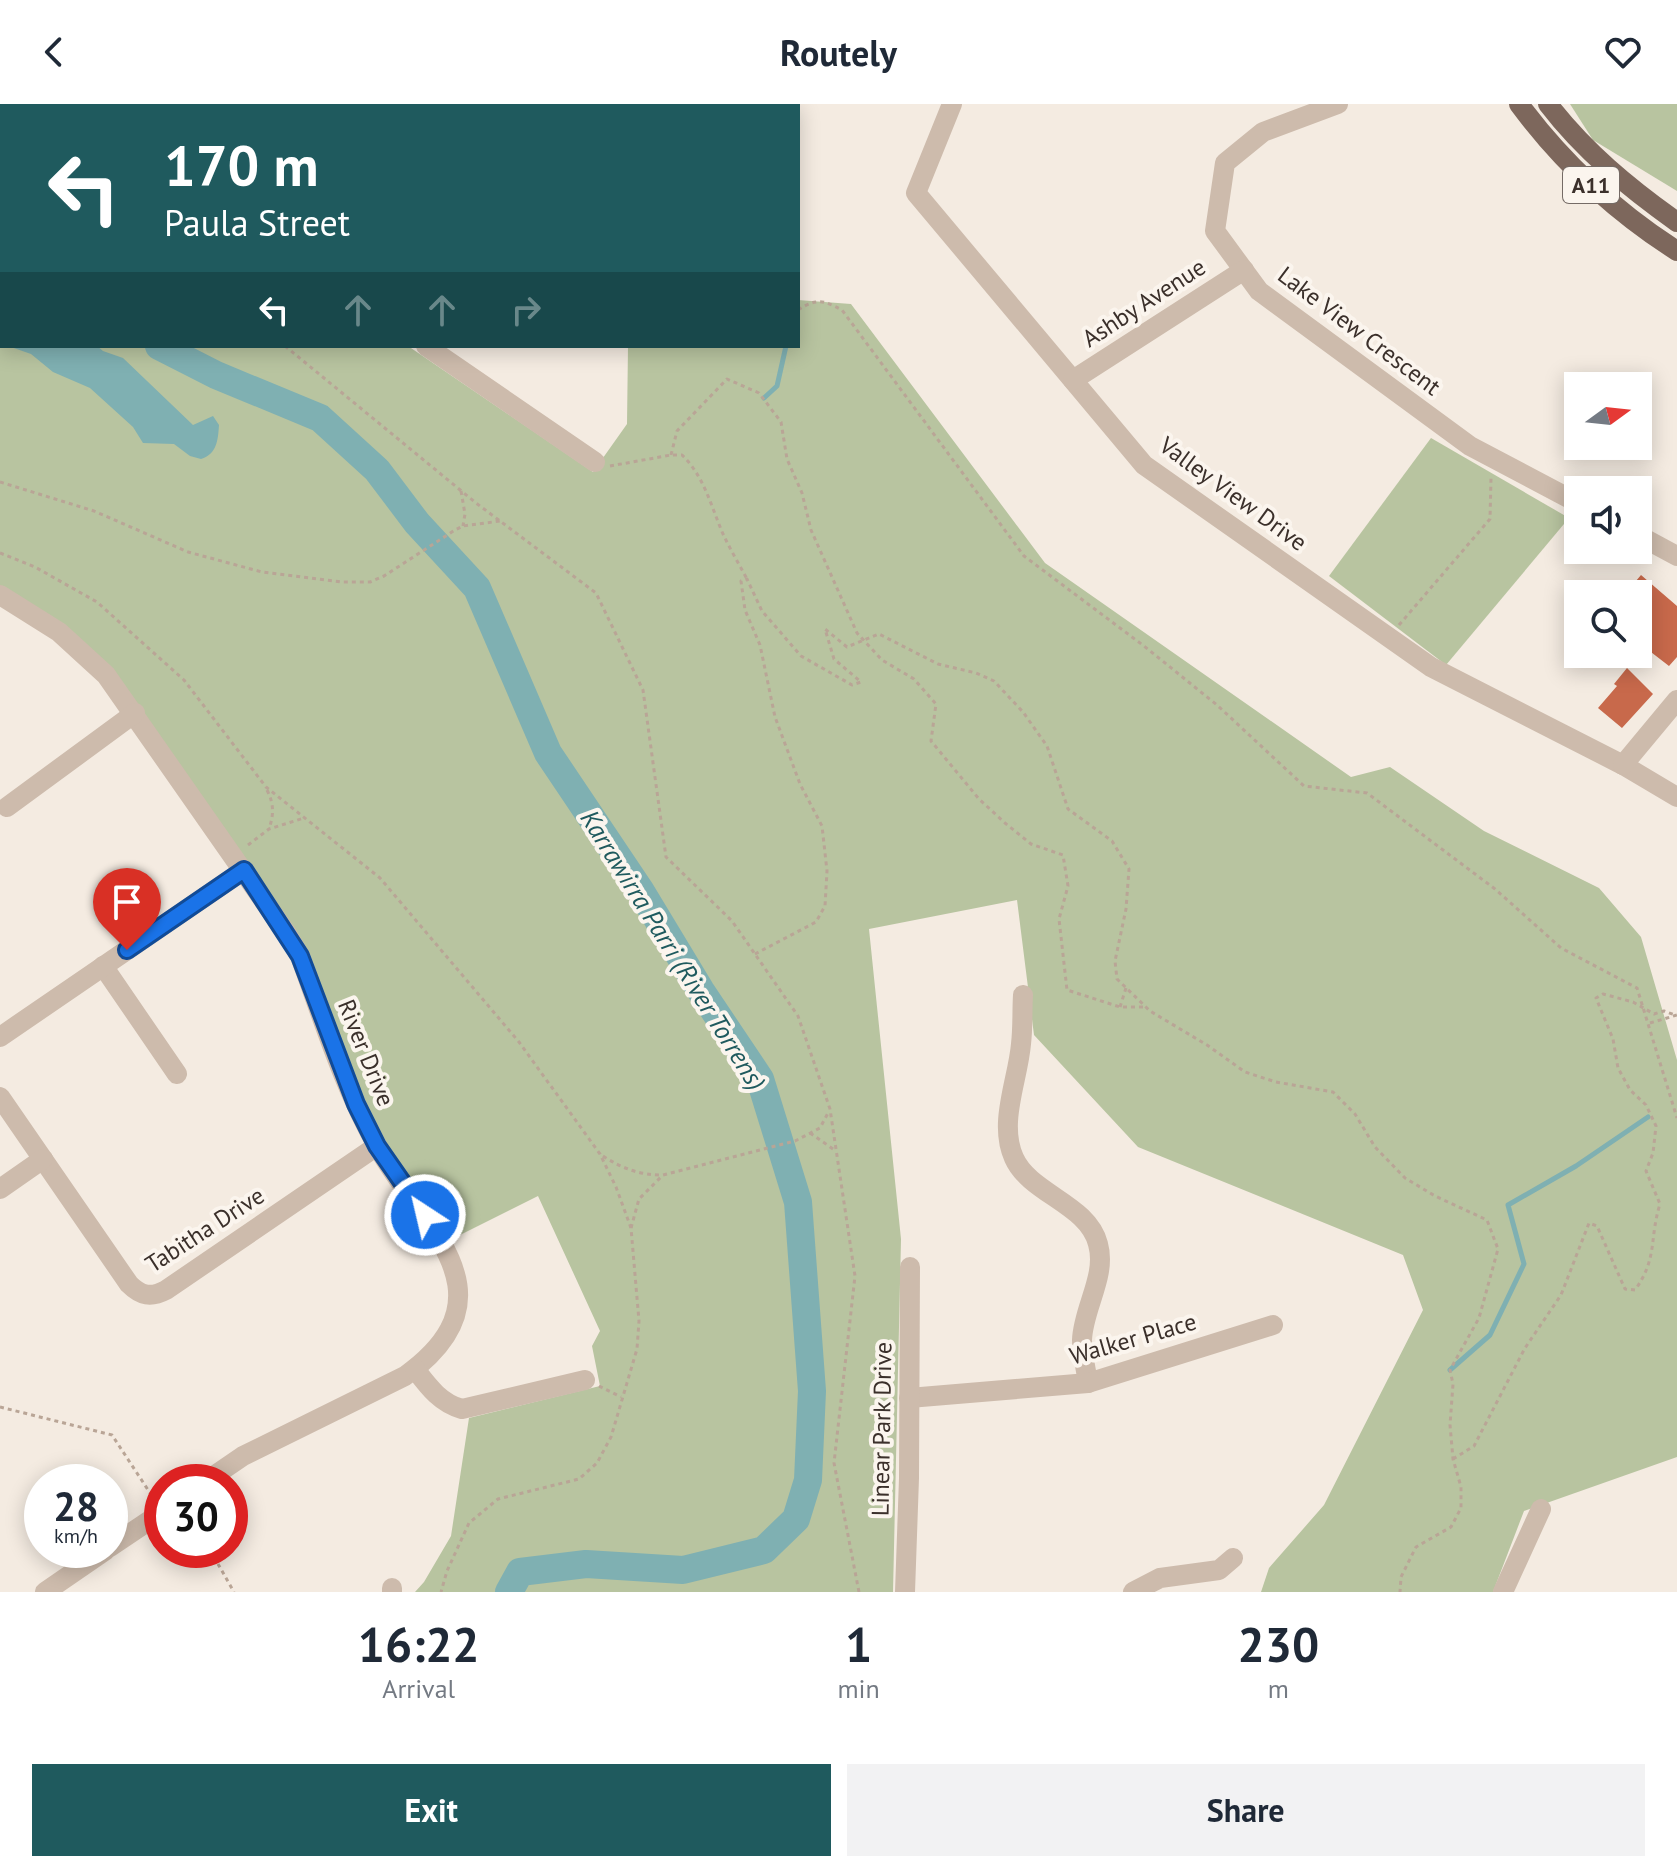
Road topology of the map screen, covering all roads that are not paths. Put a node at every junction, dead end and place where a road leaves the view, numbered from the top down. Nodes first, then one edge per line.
1 (952, 104) edge
2 (1338, 104) edge
3 (1519, 104) edge
4 (1548, 104) edge
5 (1677, 222) edge
6 (1677, 251) edge
7 (1244, 270) junction
8 (429, 348) edge
9 (1073, 380) junction
10 (595, 462) road end
11 (1564, 496) edge
12 (1652, 543) edge
13 (1677, 556) edge
14 (0, 595) edge
15 (1677, 700) edge
16 (135, 713) junction
17 (1623, 765) junction
18 (1677, 797) edge
19 (7, 807) dead end
20 (239, 863) junction
21 (103, 966) junction
22 (1023, 995) dead end
23 (0, 1037) edge
24 (177, 1074) dead end
25 (0, 1097) edge
26 (377, 1146) junction
27 (43, 1159) junction
28 (0, 1189) edge
29 (910, 1267) dead end
30 (1273, 1325) dead end
31 (415, 1369) junction
32 (585, 1380) road end
33 (1088, 1383) junction
34 (909, 1398) junction
35 (231, 1464) edge
36 (1541, 1509) dead end
37 (144, 1519) edge
38 (128, 1532) edge
39 (1233, 1558) dead end
40 (80, 1568) edge
41 (45, 1592) edge
42 (905, 1592) edge
43 (1133, 1592) edge
44 (1503, 1592) edge

1 - 9 street, Valley View Drive
2 - 7 street, Lake View Crescent
3 - 6 main road, A11
4 - 5 main road, A11
7 - 9 street, Ashby Avenue
7 - 11 street, Lake View Crescent
8 - 10 street
9 - 17 street, Valley View Drive
12 - 13 street
14 - 16 street, River Drive
15 - 17 street
16 - 19 street
16 - 20 street, River Drive
17 - 18 street, Valley View Drive
20 - 21 street
20 - 26 street, River Drive
21 - 23 street
21 - 24 street
22 - 33 street
25 - 27 street, Tabitha Drive
26 - 27 street, Tabitha Drive
26 - 31 street, River Drive
27 - 28 street
29 - 34 street, Linear Park Drive
30 - 33 street, Walker Place
31 - 32 street
31 - 35 street, River Drive
33 - 34 street, Walker Place
34 - 42 street, Linear Park Drive
36 - 44 street
37 - 38 street
39 - 43 street
40 - 41 street

